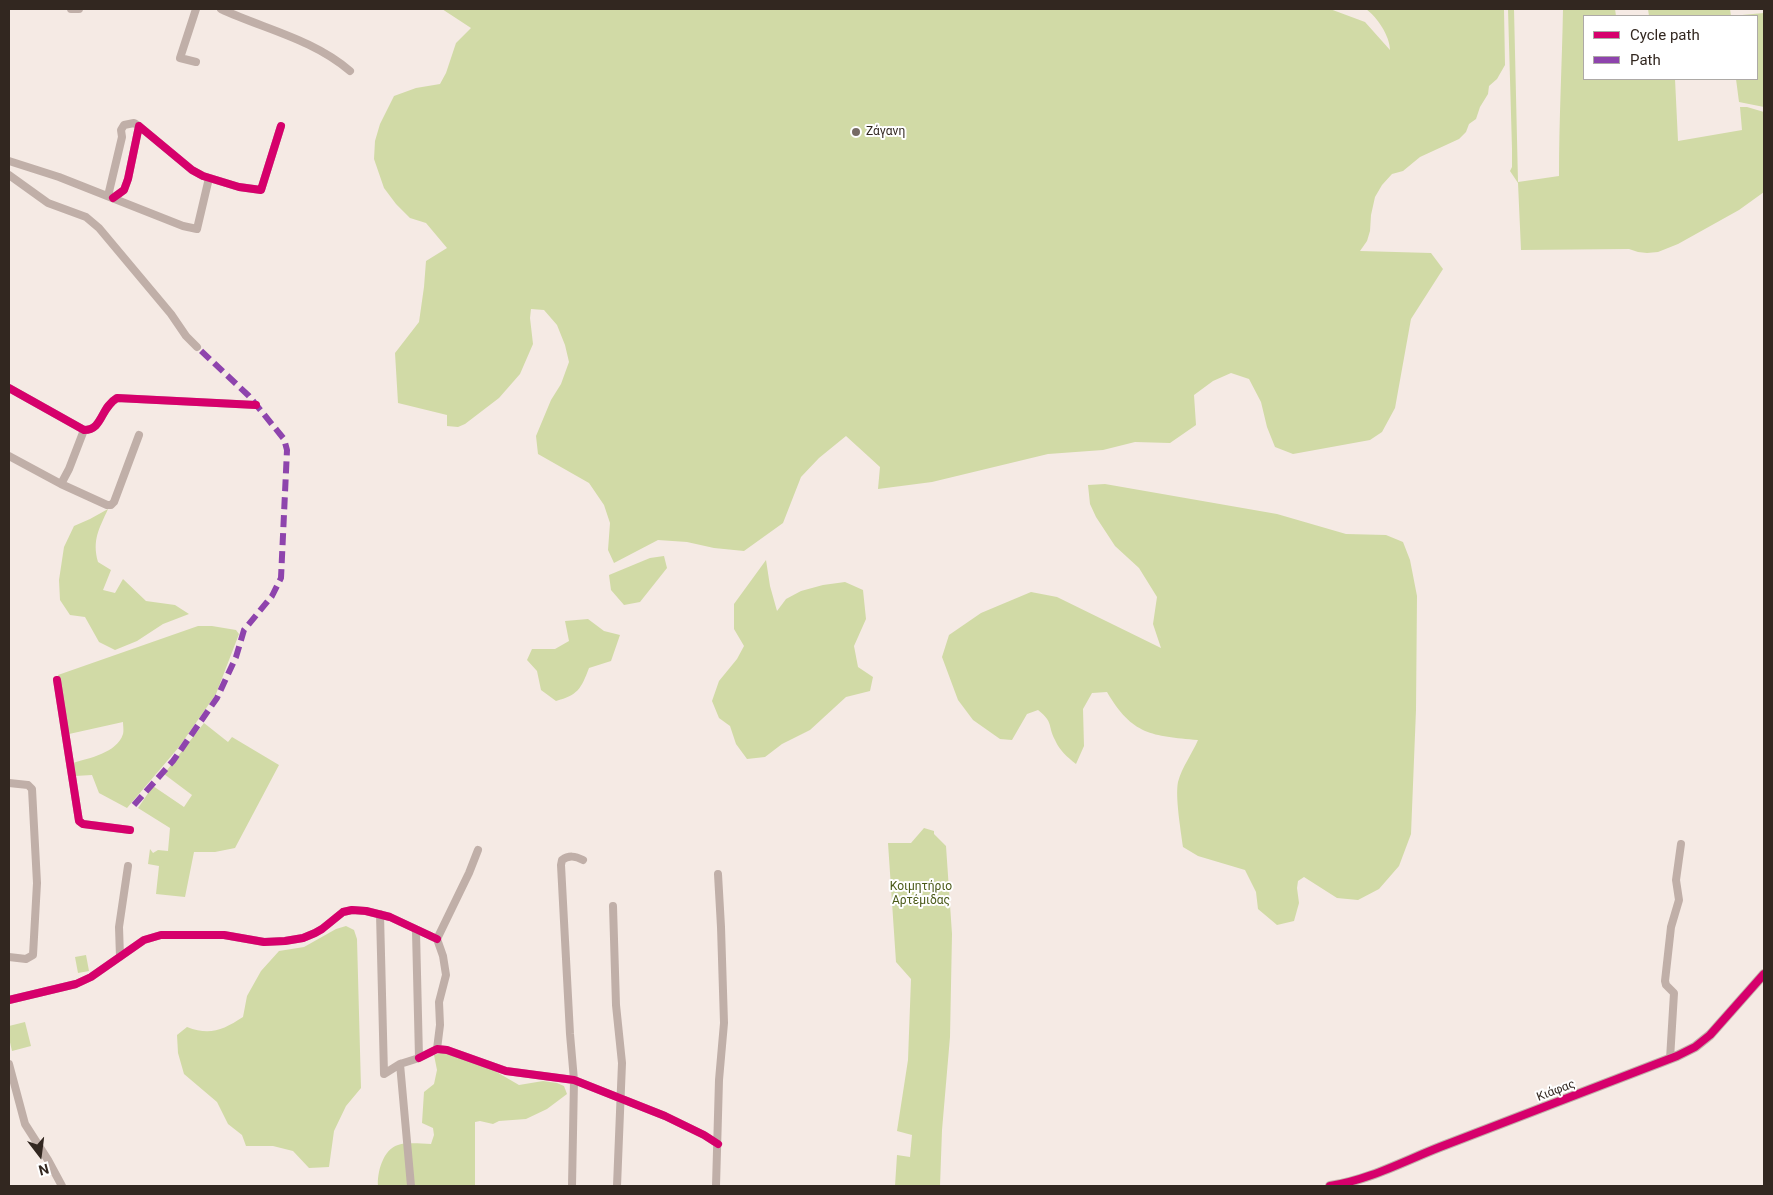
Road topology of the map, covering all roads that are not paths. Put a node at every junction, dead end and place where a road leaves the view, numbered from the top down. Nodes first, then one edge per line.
1 (71, 9) edge
2 (79, 9) edge
3 (196, 9) edge
4 (221, 9) edge
5 (196, 62) dead end
6 (350, 71) dead end
7 (139, 126) junction
8 (280, 126) dead end
9 (9, 161) edge
10 (9, 175) edge
11 (209, 178) junction
12 (111, 197) junction
13 (197, 347) dead end
14 (9, 388) edge
15 (256, 405) dead end
16 (84, 430) junction
17 (139, 435) dead end
18 (9, 456) edge
19 (61, 484) junction
20 (57, 680) dead end
21 (9, 783) edge
22 (130, 830) dead end
23 (1681, 844) dead end
24 (478, 850) dead end
25 (583, 860) dead end
26 (128, 866) dead end
27 (718, 874) dead end
28 (613, 906) dead end
29 (380, 914) junction
30 (416, 931) junction
31 (436, 939) junction
32 (9, 957) edge
33 (120, 957) junction
34 (1764, 974) edge
35 (9, 1000) edge
36 (437, 1049) junction
37 (419, 1058) junction
38 (1670, 1059) junction
39 (9, 1064) edge
40 (400, 1064) junction
41 (574, 1080) junction
42 (621, 1098) junction
43 (718, 1144) junction
44 (1348, 1185) edge
45 (62, 1186) edge
46 (411, 1186) edge
47 (572, 1186) edge
48 (618, 1186) edge
49 (716, 1186) edge
50 (1330, 1186) edge

1 - 2 street
3 - 5 street
4 - 6 street
7 - 11 street
7 - 12 street
7 - 12 street
8 - 11 street
9 - 12 street
10 - 13 street
11 - 12 street
14 - 16 street
15 - 16 street
16 - 19 street
17 - 19 street
18 - 19 street
20 - 22 street
21 - 32 street
23 - 38 street
24 - 31 street
25 - 41 street
26 - 33 street
27 - 43 street
28 - 42 street
29 - 30 street
29 - 33 street
29 - 40 street
30 - 31 street
30 - 37 street
31 - 36 street
33 - 35 street
34 - 38 street, Κιάφας
36 - 37 street
36 - 41 street
37 - 40 street
38 - 44 street, Κιάφας
39 - 45 street
40 - 46 street
41 - 42 street
41 - 47 street
42 - 43 street
42 - 48 street
43 - 49 street
44 - 50 street, Κιάφας

